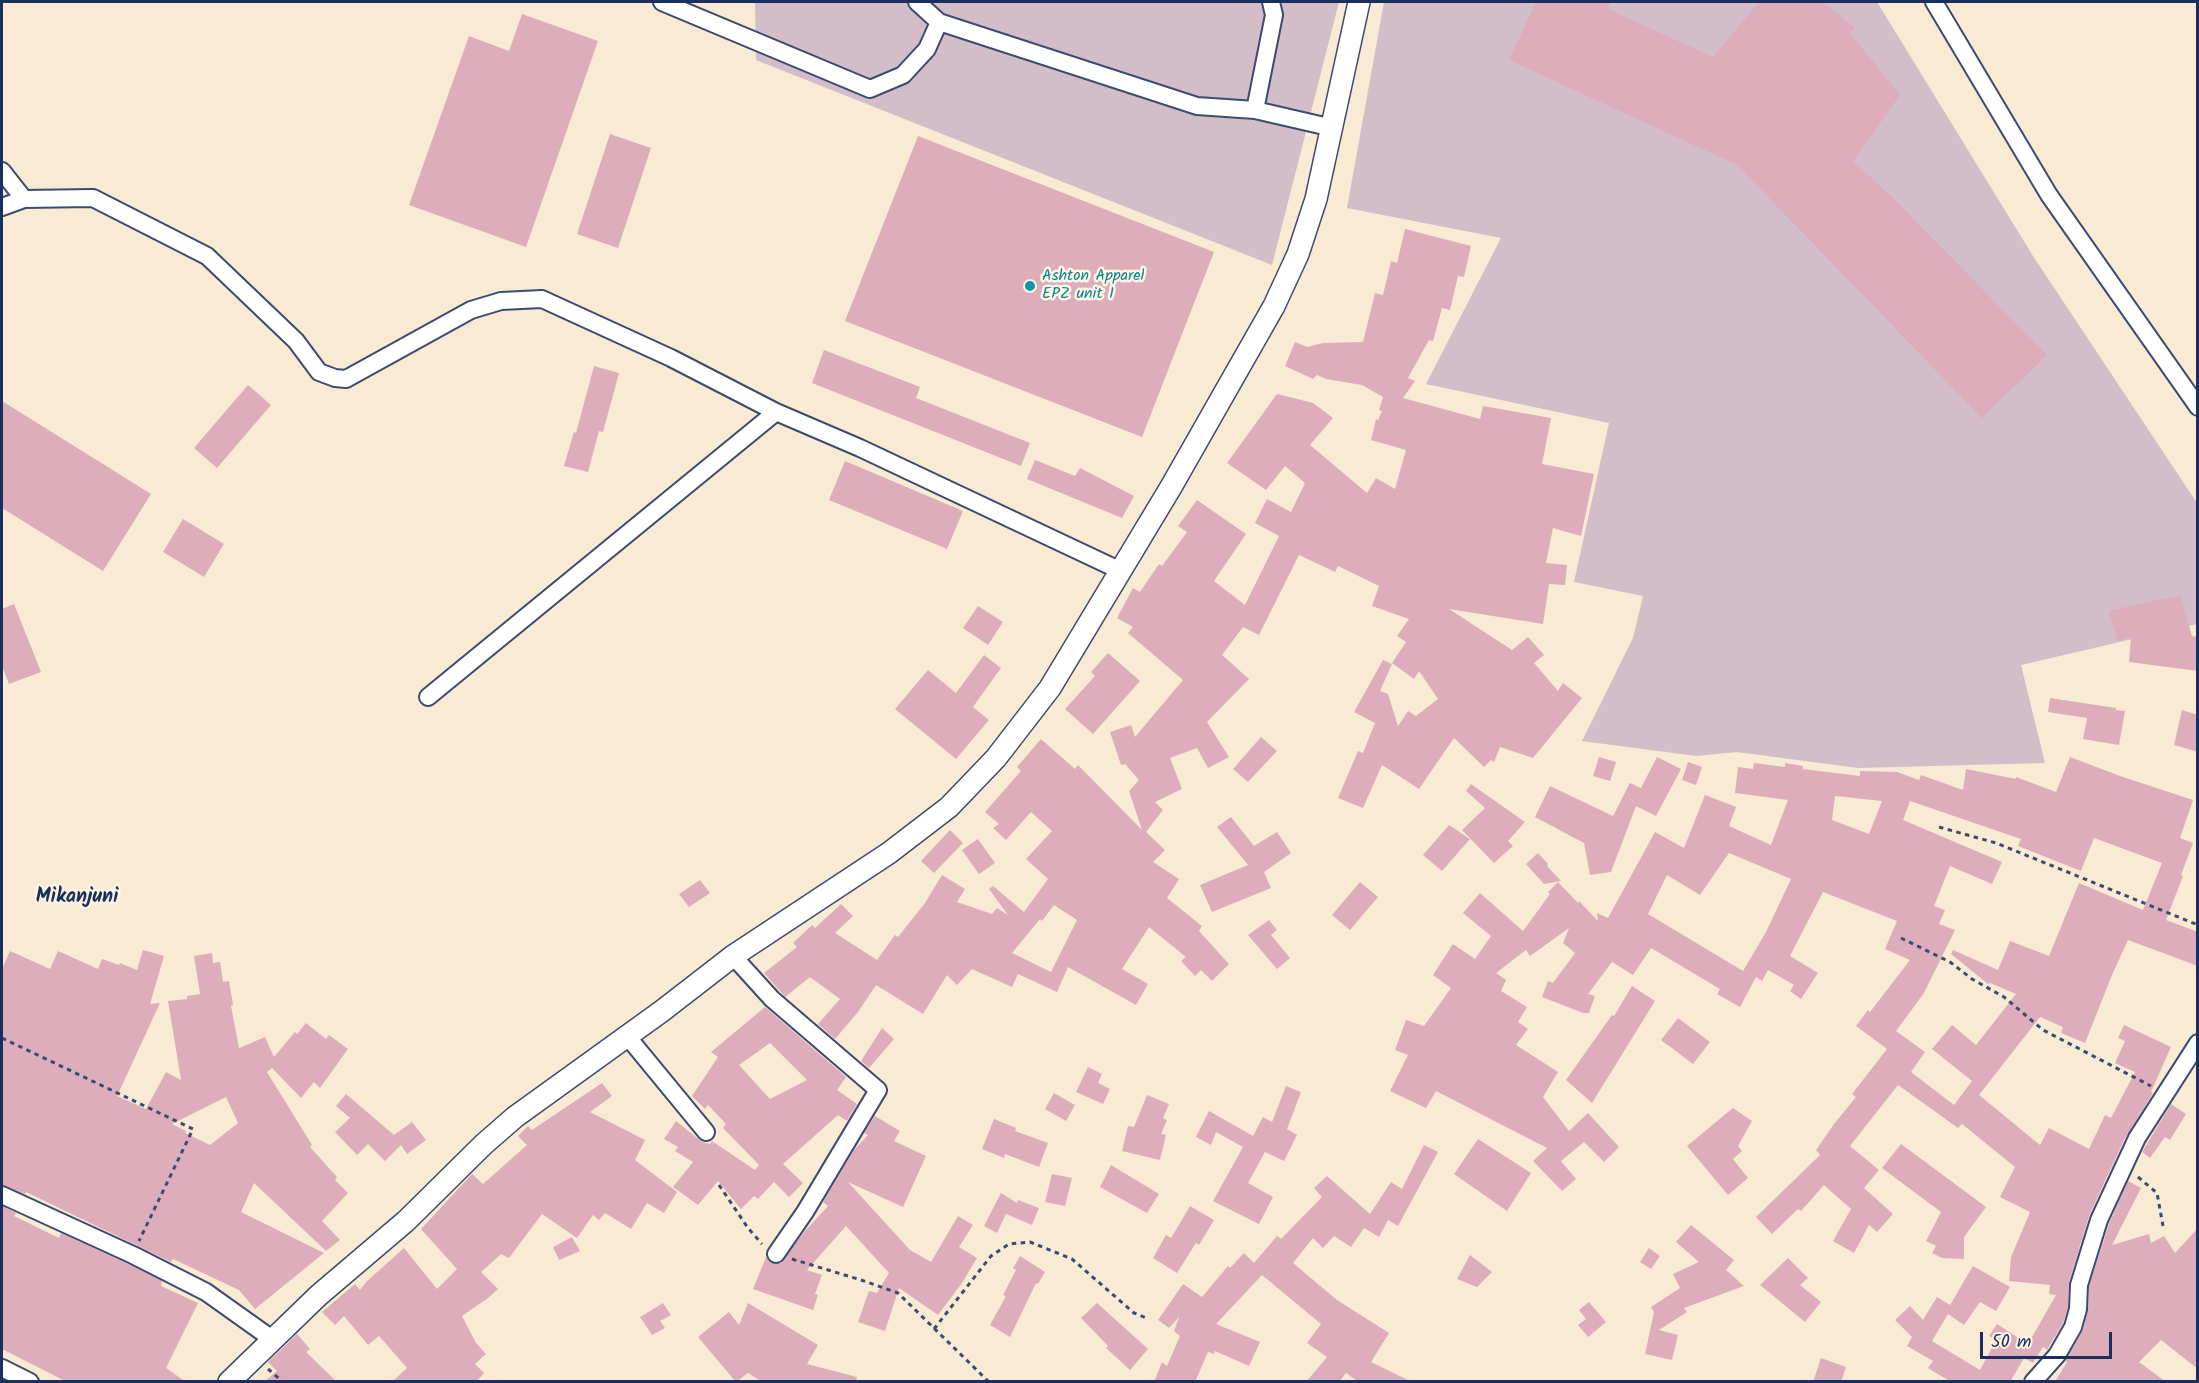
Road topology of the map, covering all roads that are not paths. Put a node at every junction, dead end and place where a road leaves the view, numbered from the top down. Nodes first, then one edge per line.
1 (662, 2) edge
2 (917, 2) edge
3 (1271, 2) edge
4 (1359, 2) edge
5 (1934, 2) edge
6 (939, 22) junction
7 (1254, 110) junction
8 (1333, 129) junction
9 (2, 171) edge
10 (24, 199) junction
11 (2, 207) edge
12 (2198, 407) edge
13 (776, 412) junction
14 (1121, 571) junction
15 (428, 697) dead end
16 (733, 956) junction
17 (627, 1036) junction
18 (2198, 1043) edge
19 (706, 1132) dead end
20 (2, 1195) edge
21 (777, 1254) road end
22 (272, 1339) junction
23 (2, 1368) edge
24 (30, 1382) edge
25 (229, 1382) edge
26 (2033, 1382) edge

1 - 6 street
2 - 6 street
3 - 7 street
4 - 8 main road
5 - 12 street
6 - 7 street
7 - 8 street
8 - 14 main road
9 - 10 street
10 - 11 street
10 - 13 street
13 - 14 street
13 - 15 street
14 - 16 main road
16 - 17 main road
16 - 21 street
17 - 19 street
17 - 22 main road
18 - 26 street
20 - 22 street
22 - 25 main road
23 - 24 street

